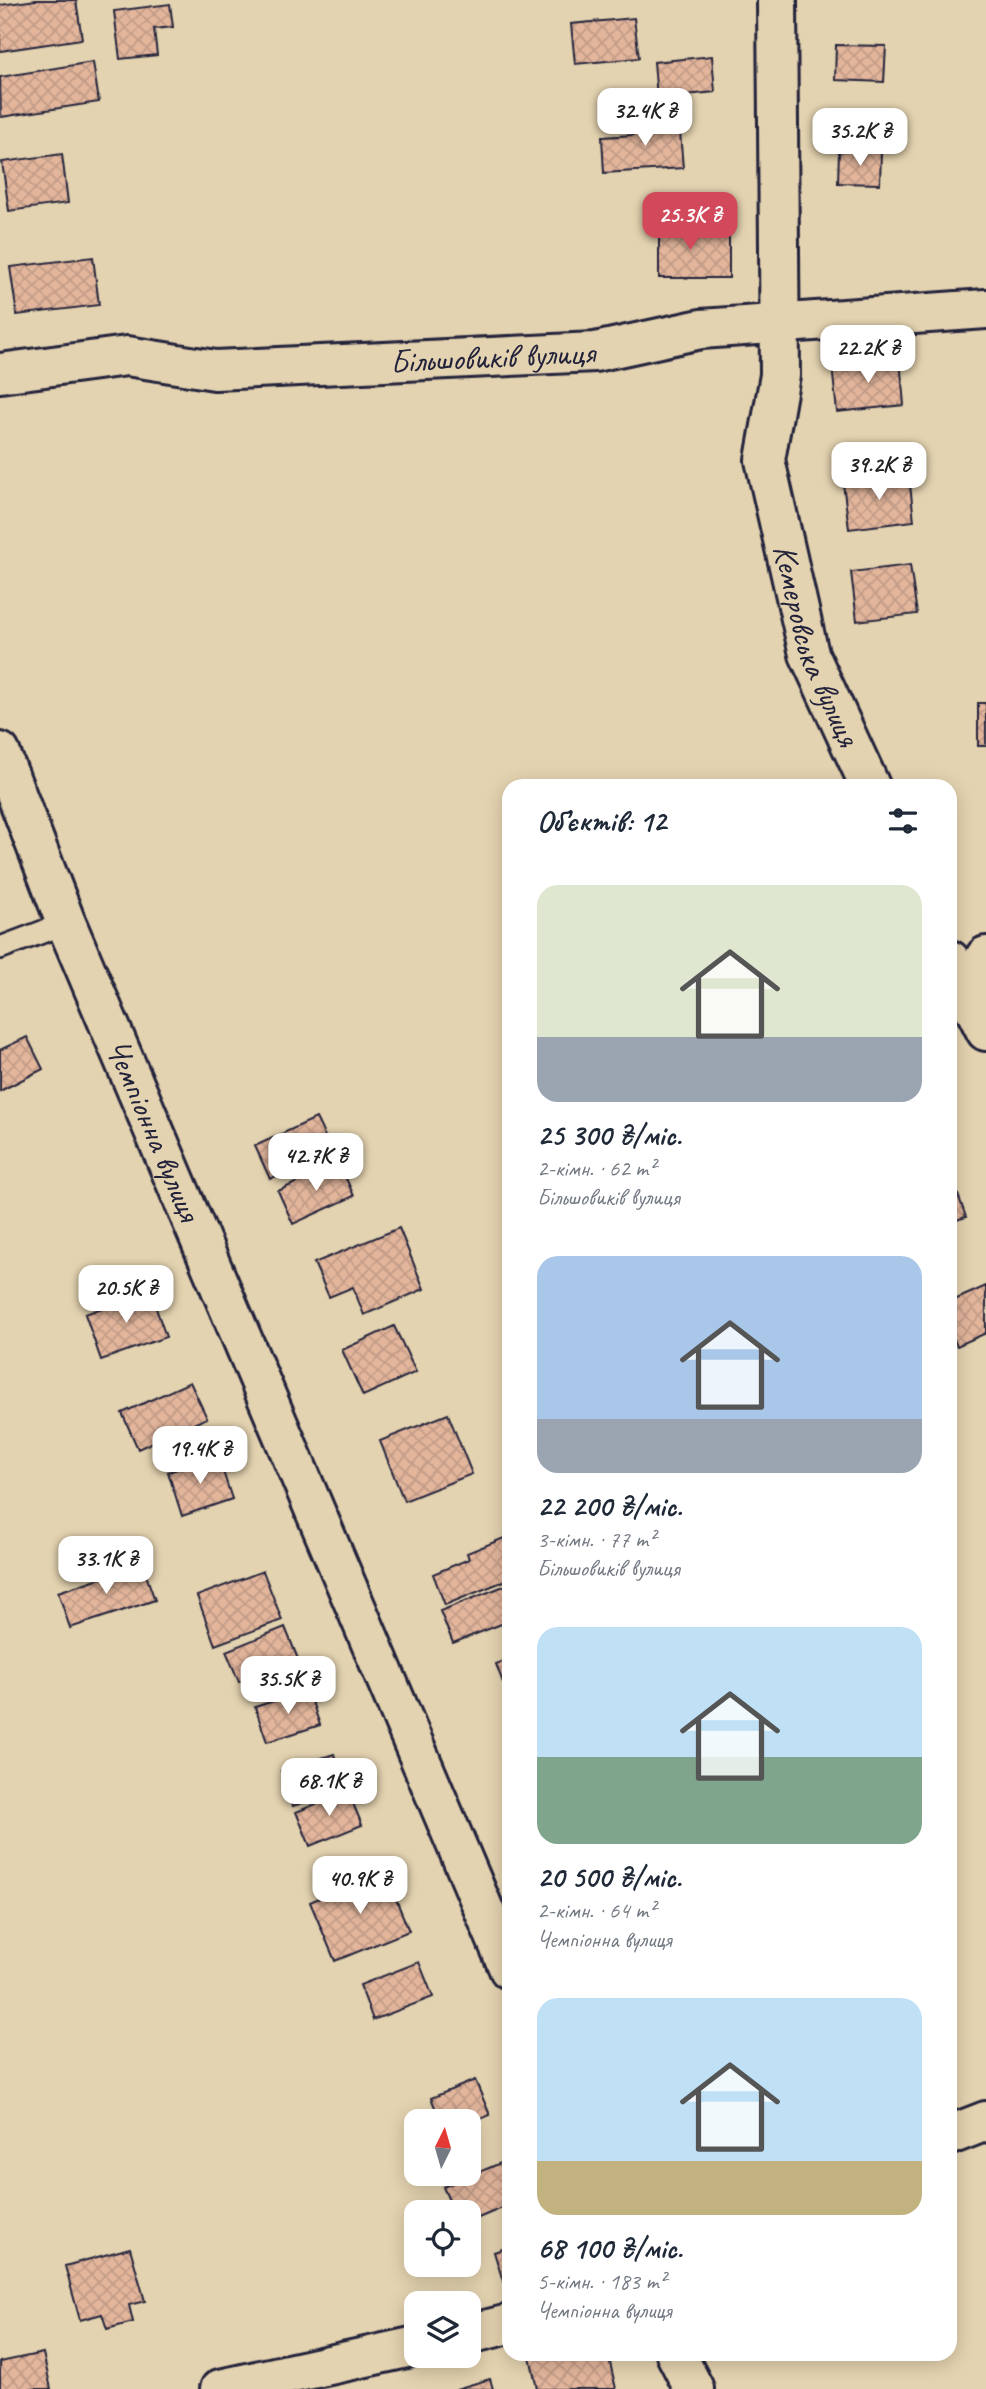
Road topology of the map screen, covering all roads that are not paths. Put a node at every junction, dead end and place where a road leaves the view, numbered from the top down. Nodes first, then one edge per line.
1 (777, 0) edge
2 (986, 309) edge
3 (779, 325) junction
4 (0, 373) edge
5 (0, 752) edge
6 (867, 779) edge
7 (66, 923) junction
8 (0, 948) edge
9 (986, 956) edge
10 (957, 975) edge
11 (986, 1031) edge
12 (502, 1952) edge
13 (986, 2121) edge
14 (957, 2132) edge
15 (502, 2326) edge
16 (481, 2331) edge
17 (404, 2349) edge
18 (680, 2361) edge
19 (220, 2389) edge
20 (694, 2389) edge

1 - 3 street, Кемеровська вулиця
2 - 3 street, Більшовиків вулиця
3 - 4 street, Більшовиків вулиця
3 - 6 street, Кемеровська вулиця
5 - 7 street, Чемпіонна вулиця
7 - 8 lane
7 - 12 street, Чемпіонна вулиця
9 - 10 street
10 - 11 street
13 - 14 street
15 - 16 street
17 - 19 street
18 - 20 street

